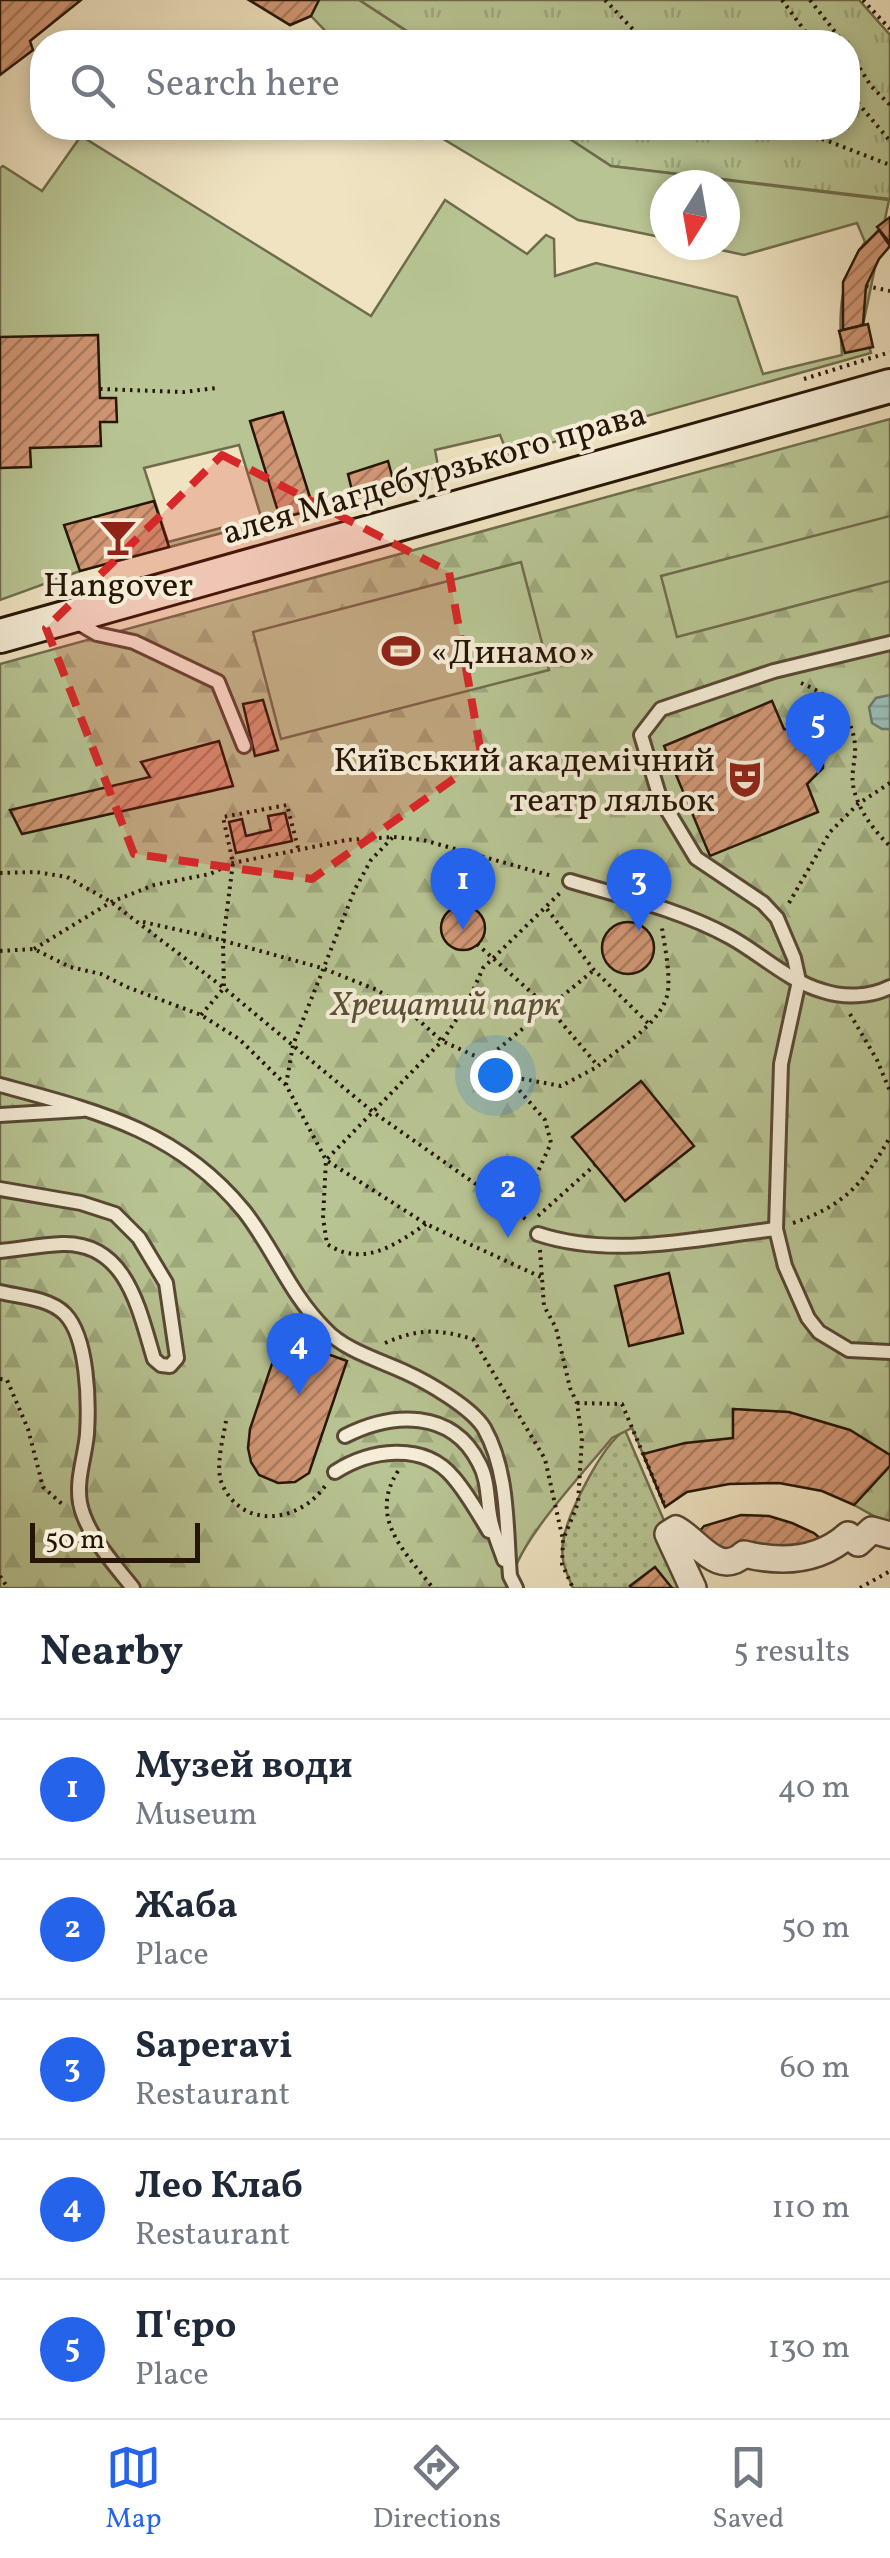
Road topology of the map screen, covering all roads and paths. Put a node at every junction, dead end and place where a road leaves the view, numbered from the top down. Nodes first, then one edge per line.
1 (605, 0) edge
2 (782, 0) edge
3 (810, 0) edge
4 (863, 0) edge
5 (890, 28) edge
6 (634, 30) edge
7 (804, 30) edge
8 (834, 30) edge
9 (860, 68) edge
10 (860, 105) edge
11 (890, 105) edge
12 (825, 140) edge
13 (890, 141) edge
14 (890, 165) edge
15 (866, 286) dead end
16 (890, 291) edge
17 (890, 386) edge
18 (216, 388) dead end
19 (100, 389) dead end
20 (67, 616) junction
21 (0, 636) edge
22 (890, 643) edge
23 (774, 671) junction
24 (244, 746) dead end
25 (890, 782) edge
26 (858, 804) junction
27 (393, 836) junction
28 (890, 846) edge
29 (298, 848) junction
30 (233, 863) junction
31 (0, 873) edge
32 (570, 881) junction
33 (111, 902) junction
34 (660, 907) junction
35 (547, 908) junction
36 (777, 918) junction
37 (140, 922) junction
38 (223, 941) junction
39 (477, 944) dead end
40 (34, 949) junction
41 (0, 951) edge
42 (494, 957) junction
43 (322, 968) junction
44 (594, 970) junction
45 (799, 981) junction
46 (890, 987) edge
47 (224, 988) junction
48 (841, 996) junction
49 (550, 1009) junction
50 (202, 1015) junction
51 (648, 1023) junction
52 (442, 1041) junction
53 (293, 1046) junction
54 (484, 1060) junction
55 (598, 1066) junction
56 (507, 1076) junction
57 (0, 1085) edge
58 (286, 1085) junction
59 (890, 1091) edge
60 (88, 1109) junction
61 (373, 1112) junction
62 (0, 1115) edge
63 (890, 1137) edge
64 (326, 1160) junction
65 (595, 1164) dead end
66 (0, 1188) edge
67 (518, 1213) junction
68 (426, 1224) junction
69 (776, 1228) junction
70 (538, 1234) joint
71 (0, 1252) edge
72 (543, 1278) junction
73 (0, 1292) edge
74 (890, 1352) edge
75 (363, 1353) junction
76 (0, 1378) edge
77 (577, 1403) junction
78 (226, 1421) dead end
79 (345, 1436) dead end
80 (334, 1472) joint
81 (390, 1490) dead end
82 (665, 1507) dead end
83 (94, 1534) junction
84 (890, 1534) edge
85 (563, 1540) junction
86 (505, 1553) junction
87 (890, 1571) edge
88 (0, 1576) edge
89 (513, 1582) edge
90 (8, 1588) edge
91 (133, 1588) edge
92 (433, 1588) edge
93 (573, 1588) edge
94 (693, 1588) edge
95 (860, 1588) edge

1 - 6 path
2 - 7 path
3 - 8 path
4 - 5 path
9 - 11 path
10 - 13 path
12 - 14 path
15 - 16 path
17 - 20 main road, алея Магдебурзького права
18 - 19 path
20 - 21 main road, алея Магдебурзького права
20 - 24 lane
22 - 23 lane
23 - 26 path
23 - 36 lane
25 - 26 path
26 - 28 path
26 - 36 path
27 - 29 path
27 - 32 path
27 - 43 path
29 - 30 path
29 - 30 path
30 - 33 path
30 - 38 path
31 - 33 path
32 - 34 lane
32 - 35 path
33 - 37 path
33 - 40 path
34 - 45 lane
34 - 51 path
35 - 42 path
35 - 44 path
36 - 45 lane
37 - 38 path
37 - 47 path
38 - 43 path
38 - 47 path
39 - 42 path
40 - 41 path
40 - 50 path
42 - 49 path
42 - 52 path
43 - 52 path
43 - 53 path
44 - 49 path
44 - 51 path
45 - 48 lane
45 - 69 lane
46 - 48 lane
47 - 50 path
47 - 53 path
48 - 59 path
49 - 54 path
49 - 55 path
50 - 58 path
51 - 55 path
52 - 54 path
52 - 61 path
53 - 58 path
53 - 61 path
54 - 56 path
55 - 56 path
56 - 67 path
57 - 60 lane
58 - 64 path
60 - 62 lane
60 - 75 lane
61 - 64 path
61 - 67 path
63 - 69 path
64 - 68 path
64 - 68 path
65 - 67 path
66 - 71 lane
68 - 72 path
69 - 70 lane
69 - 74 lane
70 - 72 path
72 - 77 path
73 - 83 lane
75 - 85 path
75 - 86 lane
76 - 83 path
77 - 82 path
77 - 85 path
78 - 80 path
79 - 86 lane
80 - 86 lane
81 - 92 path
83 - 91 lane
84 - 94 street
85 - 93 path
86 - 89 lane
87 - 95 path
88 - 90 path

